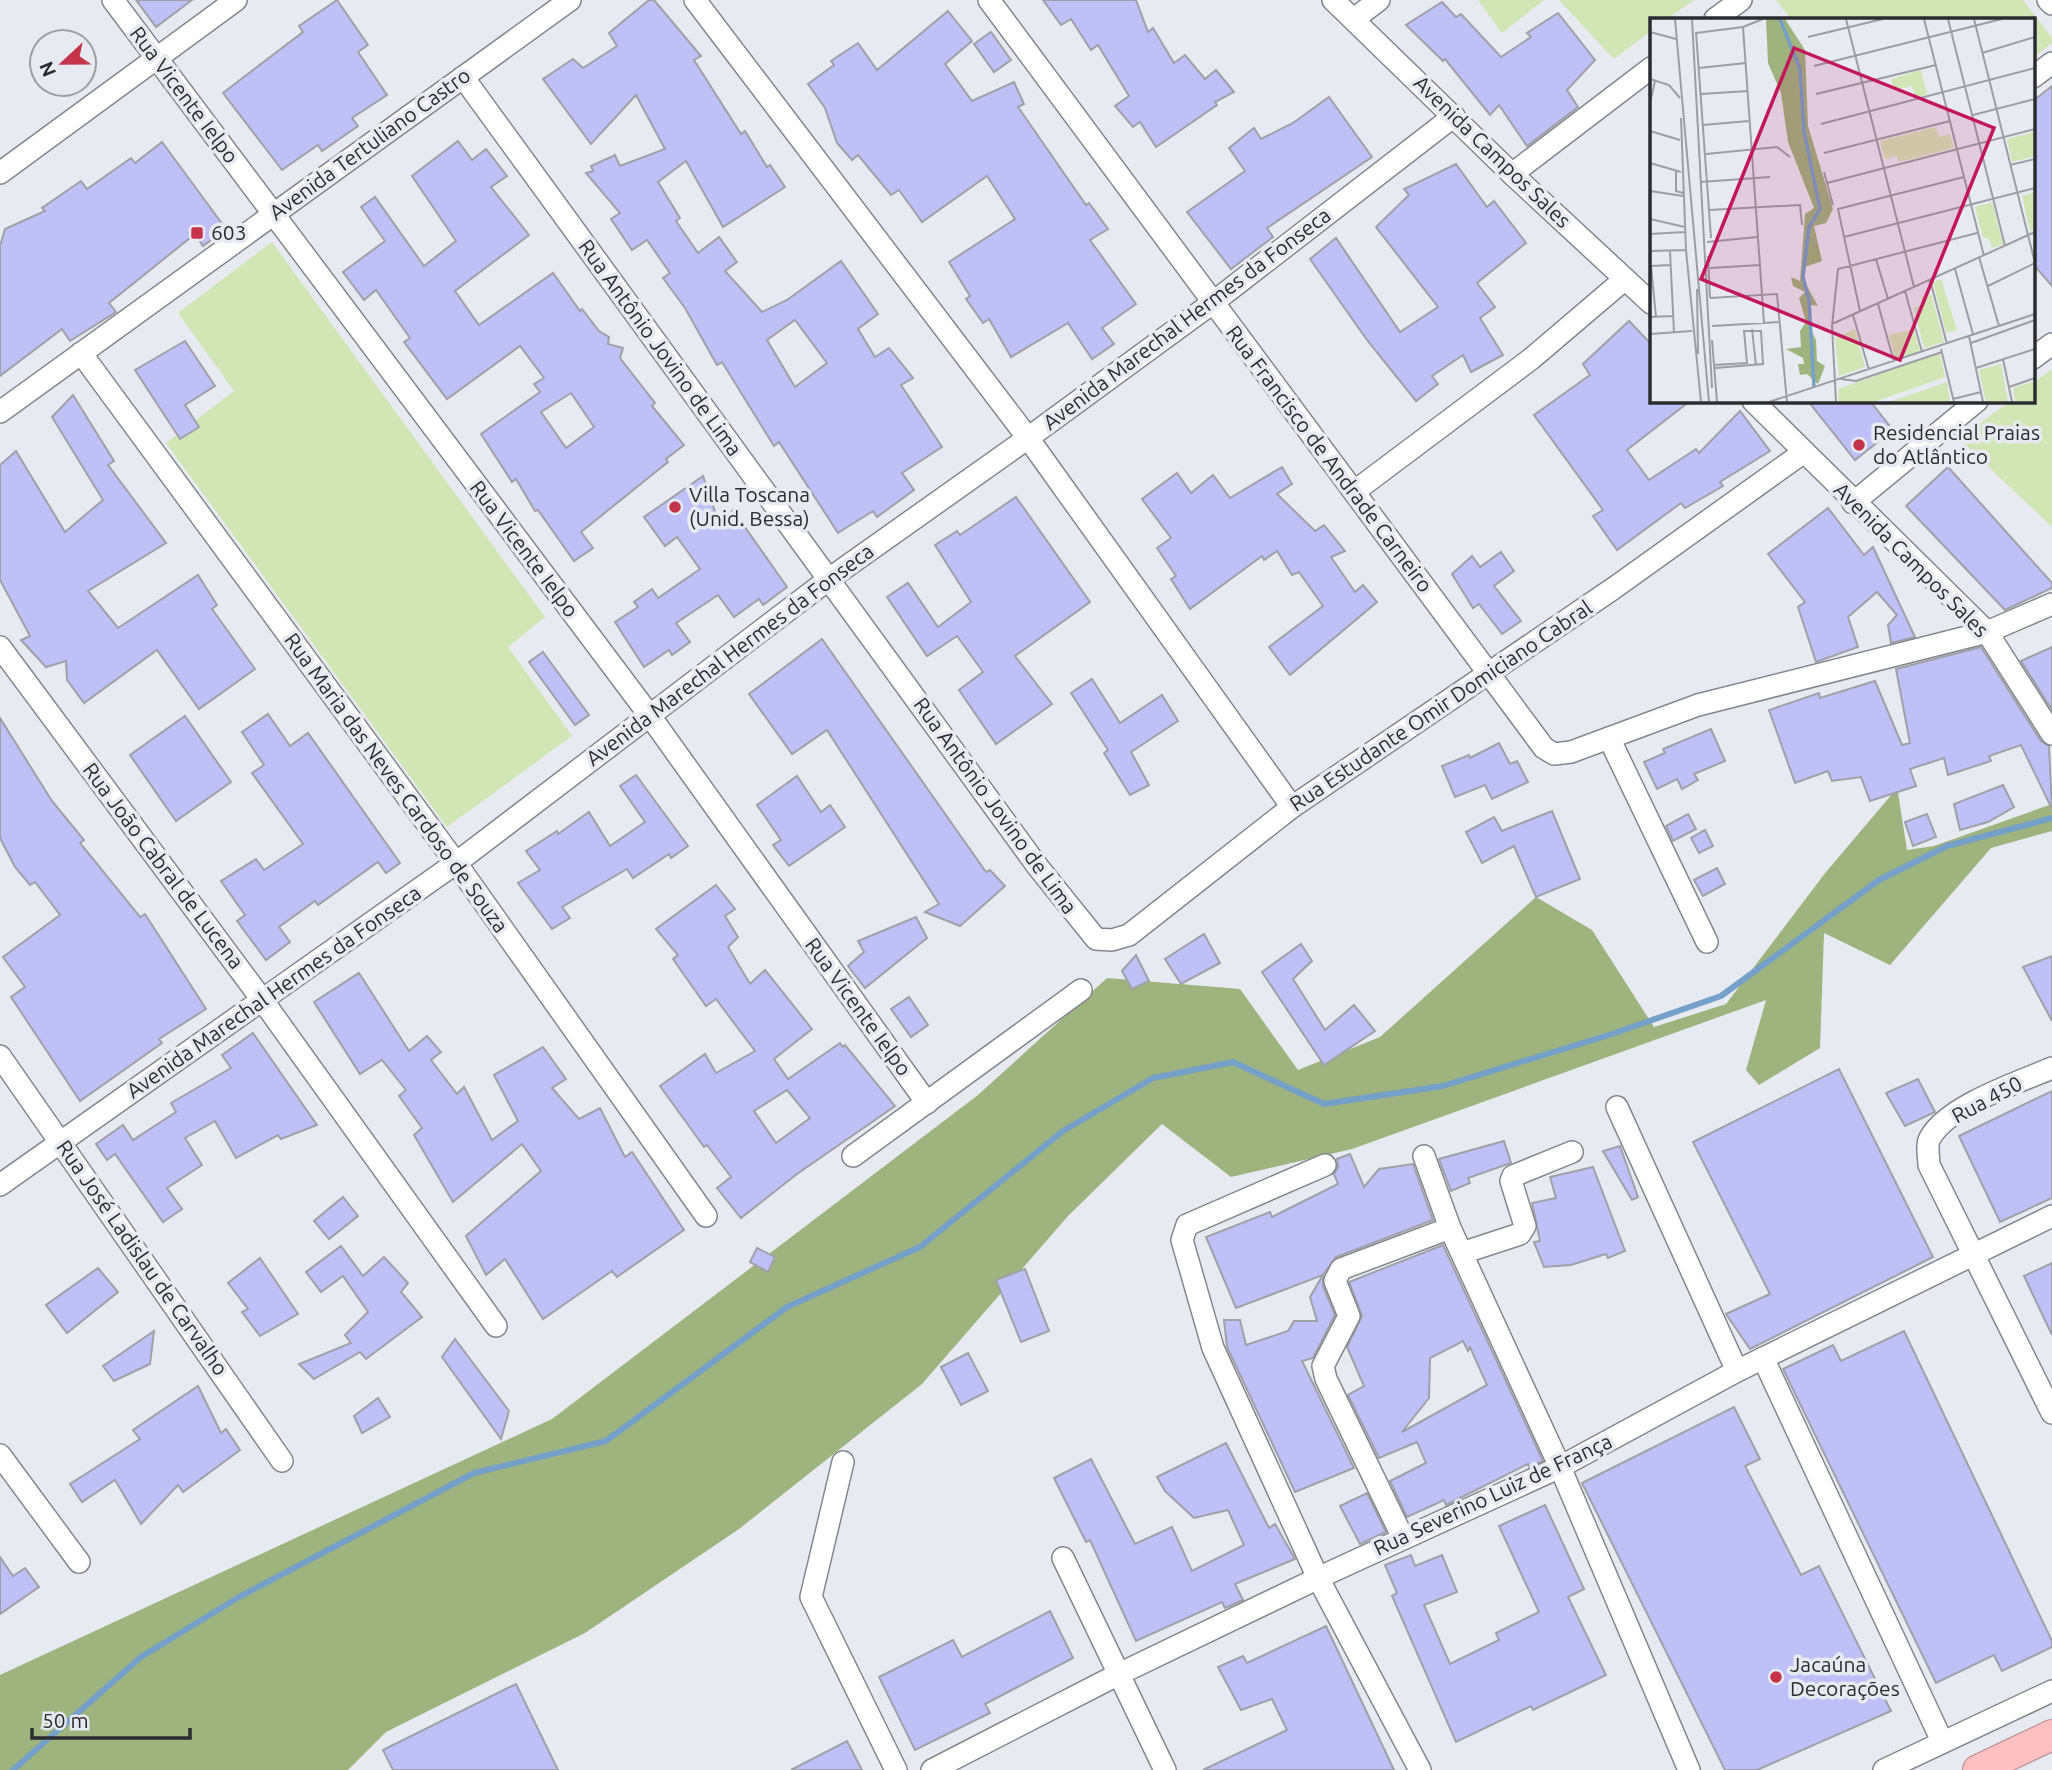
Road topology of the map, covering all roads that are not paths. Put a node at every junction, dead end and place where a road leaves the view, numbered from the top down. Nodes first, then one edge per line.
1 (113, 0) edge
2 (236, 0) edge
3 (570, 0) edge
4 (695, 0) edge
5 (989, 0) edge
6 (1333, 0) edge
7 (1379, 0) edge
8 (1741, 0) edge
9 (2048, 0) edge
10 (2052, 4) edge
11 (1716, 18) edge
12 (1354, 19) junction
13 (158, 57) junction
14 (2052, 63) edge
15 (1650, 69) edge
16 (2035, 76) edge
17 (463, 77) junction
18 (1454, 116) junction
19 (0, 173) edge
20 (1512, 174) junction
21 (273, 214) junction
22 (1625, 279) junction
23 (1650, 302) edge
24 (1212, 304) junction
25 (2052, 344) edge
26 (81, 354) junction
27 (2035, 357) edge
28 (1754, 402) edge
29 (1976, 402) edge
30 (0, 412) edge
31 (1028, 438) junction
32 (1804, 452) junction
33 (1355, 491) junction
34 (1853, 503) junction
35 (829, 579) junction
36 (2052, 604) edge
37 (1987, 632) junction
38 (0, 647) edge
39 (1488, 674) junction
40 (650, 716) junction
41 (2052, 733) edge
42 (1609, 738) junction
43 (1292, 807) junction
44 (456, 863) junction
45 (1081, 923) joint
46 (1707, 942) dead end
47 (1081, 990) dead end
48 (263, 1001) junction
49 (0, 1056) edge
50 (2052, 1068) edge
51 (927, 1103) junction
52 (1617, 1107) dead end
53 (61, 1141) junction
54 (1572, 1152) dead end
55 (853, 1156) dead end
56 (1423, 1156) dead end
57 (1325, 1165) dead end
58 (0, 1185) edge
59 (706, 1216) dead end
60 (2052, 1216) edge
61 (1450, 1228) junction
62 (1462, 1253) junction
63 (1973, 1254) junction
64 (496, 1326) dead end
65 (1763, 1359) junction
66 (1737, 1371) junction
67 (2052, 1413) edge
68 (0, 1455) edge
69 (282, 1461) dead end
70 (843, 1462) dead end
71 (1560, 1467) junction
72 (1403, 1538) junction
73 (1063, 1558) dead end
74 (79, 1562) dead end
75 (1318, 1577) junction
76 (1117, 1675) junction
77 (2052, 1691) edge
78 (2044, 1739) edge
79 (1942, 1741) junction
80 (896, 1770) edge
81 (932, 1770) edge
82 (1165, 1770) edge
83 (1420, 1770) edge
84 (1689, 1770) edge
85 (1884, 1770) edge
86 (1978, 1770) edge

1 - 13 street, Rua Vicente Ielpo
2 - 13 street
3 - 17 street, Avenida Tertuliano Castro
4 - 31 street
5 - 24 street, Rua Francisco de Andrade Carneiro
6 - 12 street, Avenida Campos Sales
7 - 12 street
8 - 11 street
9 - 10 street
12 - 18 street, Avenida Campos Sales
13 - 19 street
13 - 21 street, Rua Vicente Ielpo
14 - 16 street
15 - 20 street
17 - 21 street, Avenida Tertuliano Castro
17 - 35 street, Rua Antônio Jovino de Lima
18 - 20 street, Avenida Campos Sales
18 - 24 street, Avenida Marechal Hermes da Fonseca
20 - 22 street, Avenida Campos Sales
21 - 26 street, Avenida Tertuliano Castro
21 - 40 street, Rua Vicente Ielpo
22 - 23 street, Avenida Campos Sales
22 - 33 street
24 - 31 street, Avenida Marechal Hermes da Fonseca
24 - 33 street, Rua Francisco de Andrade Carneiro
25 - 27 street
26 - 30 street, Avenida Tertuliano Castro
26 - 44 street, Rua Maria das Neves Cardoso de Souza
28 - 32 street, Avenida Campos Sales
29 - 34 street
31 - 35 street, Avenida Marechal Hermes da Fonseca
31 - 43 street
32 - 34 street, Avenida Campos Sales
32 - 39 street, Rua Estudante Omir Domiciano Cabral
33 - 39 street, Rua Francisco de Andrade Carneiro
34 - 37 street, Avenida Campos Sales
35 - 40 street, Avenida Marechal Hermes da Fonseca
35 - 45 street, Rua Antônio Jovino de Lima
36 - 37 street
37 - 41 street, Avenida Campos Sales
37 - 42 street
38 - 48 street, Rua João Cabral de Lucena
39 - 42 street, Rua Francisco de Andrade Carneiro
39 - 43 street, Rua Estudante Omir Domiciano Cabral
40 - 44 street, Avenida Marechal Hermes da Fonseca
40 - 51 street, Rua Vicente Ielpo
42 - 46 street
43 - 45 street, Rua Estudante Omir Domiciano Cabral
44 - 48 street, Avenida Marechal Hermes da Fonseca
44 - 59 street, Rua Maria das Neves Cardoso de Souza
47 - 51 street
48 - 53 street, Avenida Marechal Hermes da Fonseca
48 - 64 street, Rua João Cabral de Lucena
49 - 53 street, Rua José Ladislau de Carvalho
50 - 63 street, Rua 450
51 - 55 street
52 - 66 street
53 - 58 street, Avenida Marechal Hermes da Fonseca
53 - 69 street, Rua José Ladislau de Carvalho
54 - 62 street
56 - 61 street
57 - 75 street
60 - 63 street, Rua Severino Luiz de França
61 - 62 street
61 - 72 street
62 - 71 street
63 - 65 street, Rua Severino Luiz de França
63 - 67 street
65 - 66 street, Rua Severino Luiz de França
65 - 79 street
66 - 71 street, Rua Severino Luiz de França
68 - 74 street
70 - 80 street
71 - 72 street, Rua Severino Luiz de França
71 - 84 street
72 - 75 street, Rua Severino Luiz de França
73 - 76 street
75 - 76 street, Rua Severino Luiz de França
75 - 83 street
76 - 81 street, Rua Severino Luiz de França
76 - 82 street
77 - 79 street
78 - 86 highway
79 - 85 street

